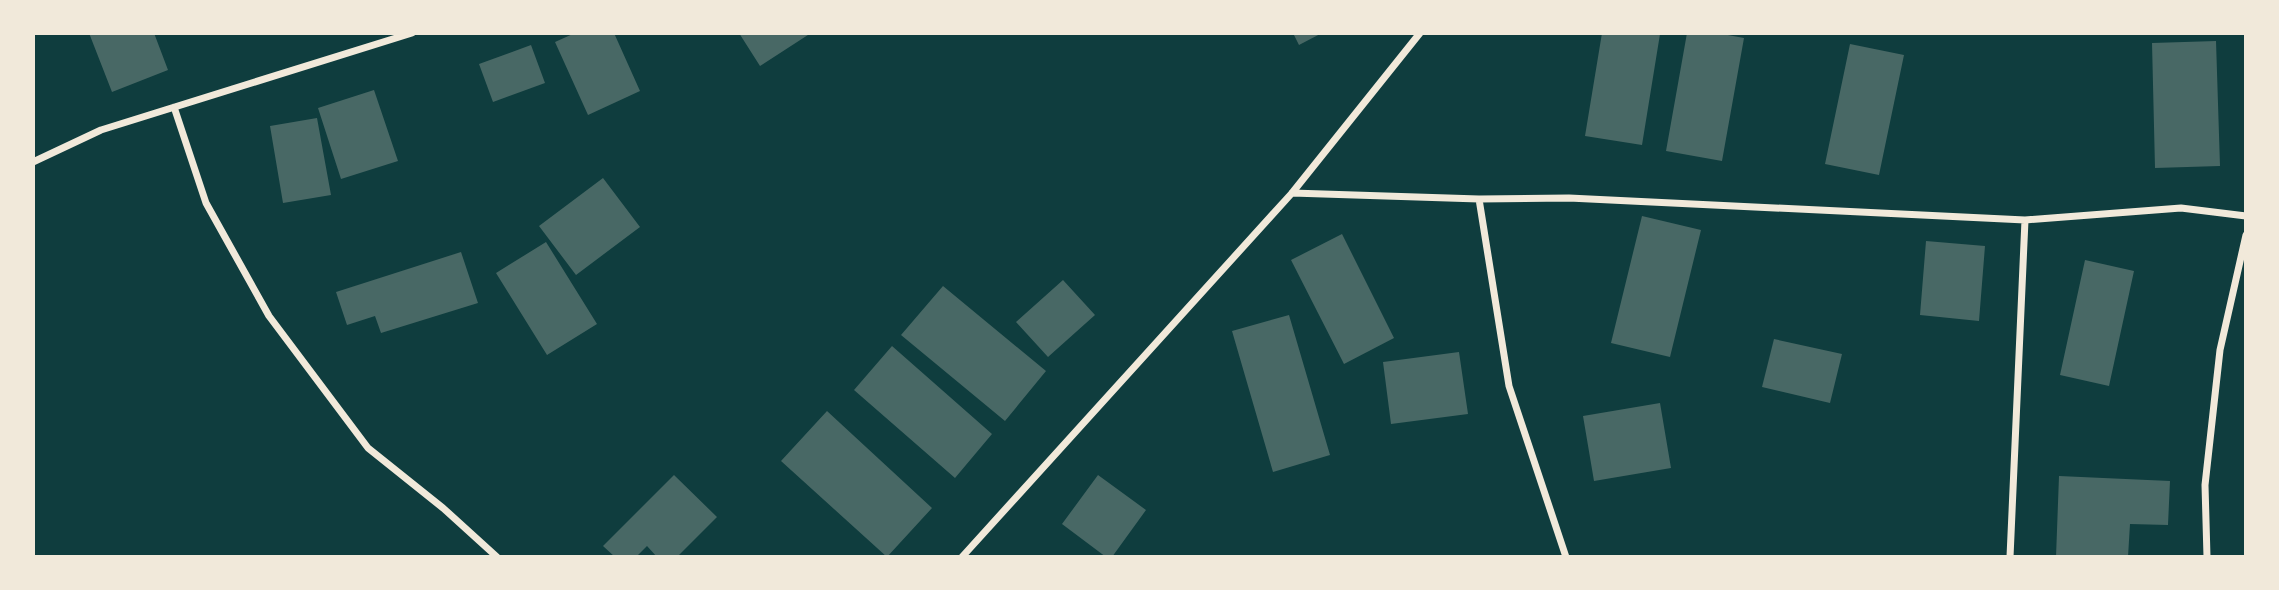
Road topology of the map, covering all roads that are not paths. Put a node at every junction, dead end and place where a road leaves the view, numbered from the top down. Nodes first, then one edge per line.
1 (412, 33) edge
2 (1420, 33) edge
3 (174, 107) junction
4 (33, 162) edge
5 (1292, 194) junction
6 (1479, 199) junction
7 (2246, 216) edge
8 (2025, 220) junction
9 (2246, 235) edge
10 (497, 557) edge
11 (962, 557) edge
12 (1566, 557) edge
13 (2010, 557) edge
14 (2207, 557) edge

1 - 3 street
2 - 5 street
3 - 4 street
3 - 10 street
5 - 6 street
5 - 11 street
6 - 8 street
6 - 12 street
7 - 8 street
8 - 13 street
9 - 14 street

